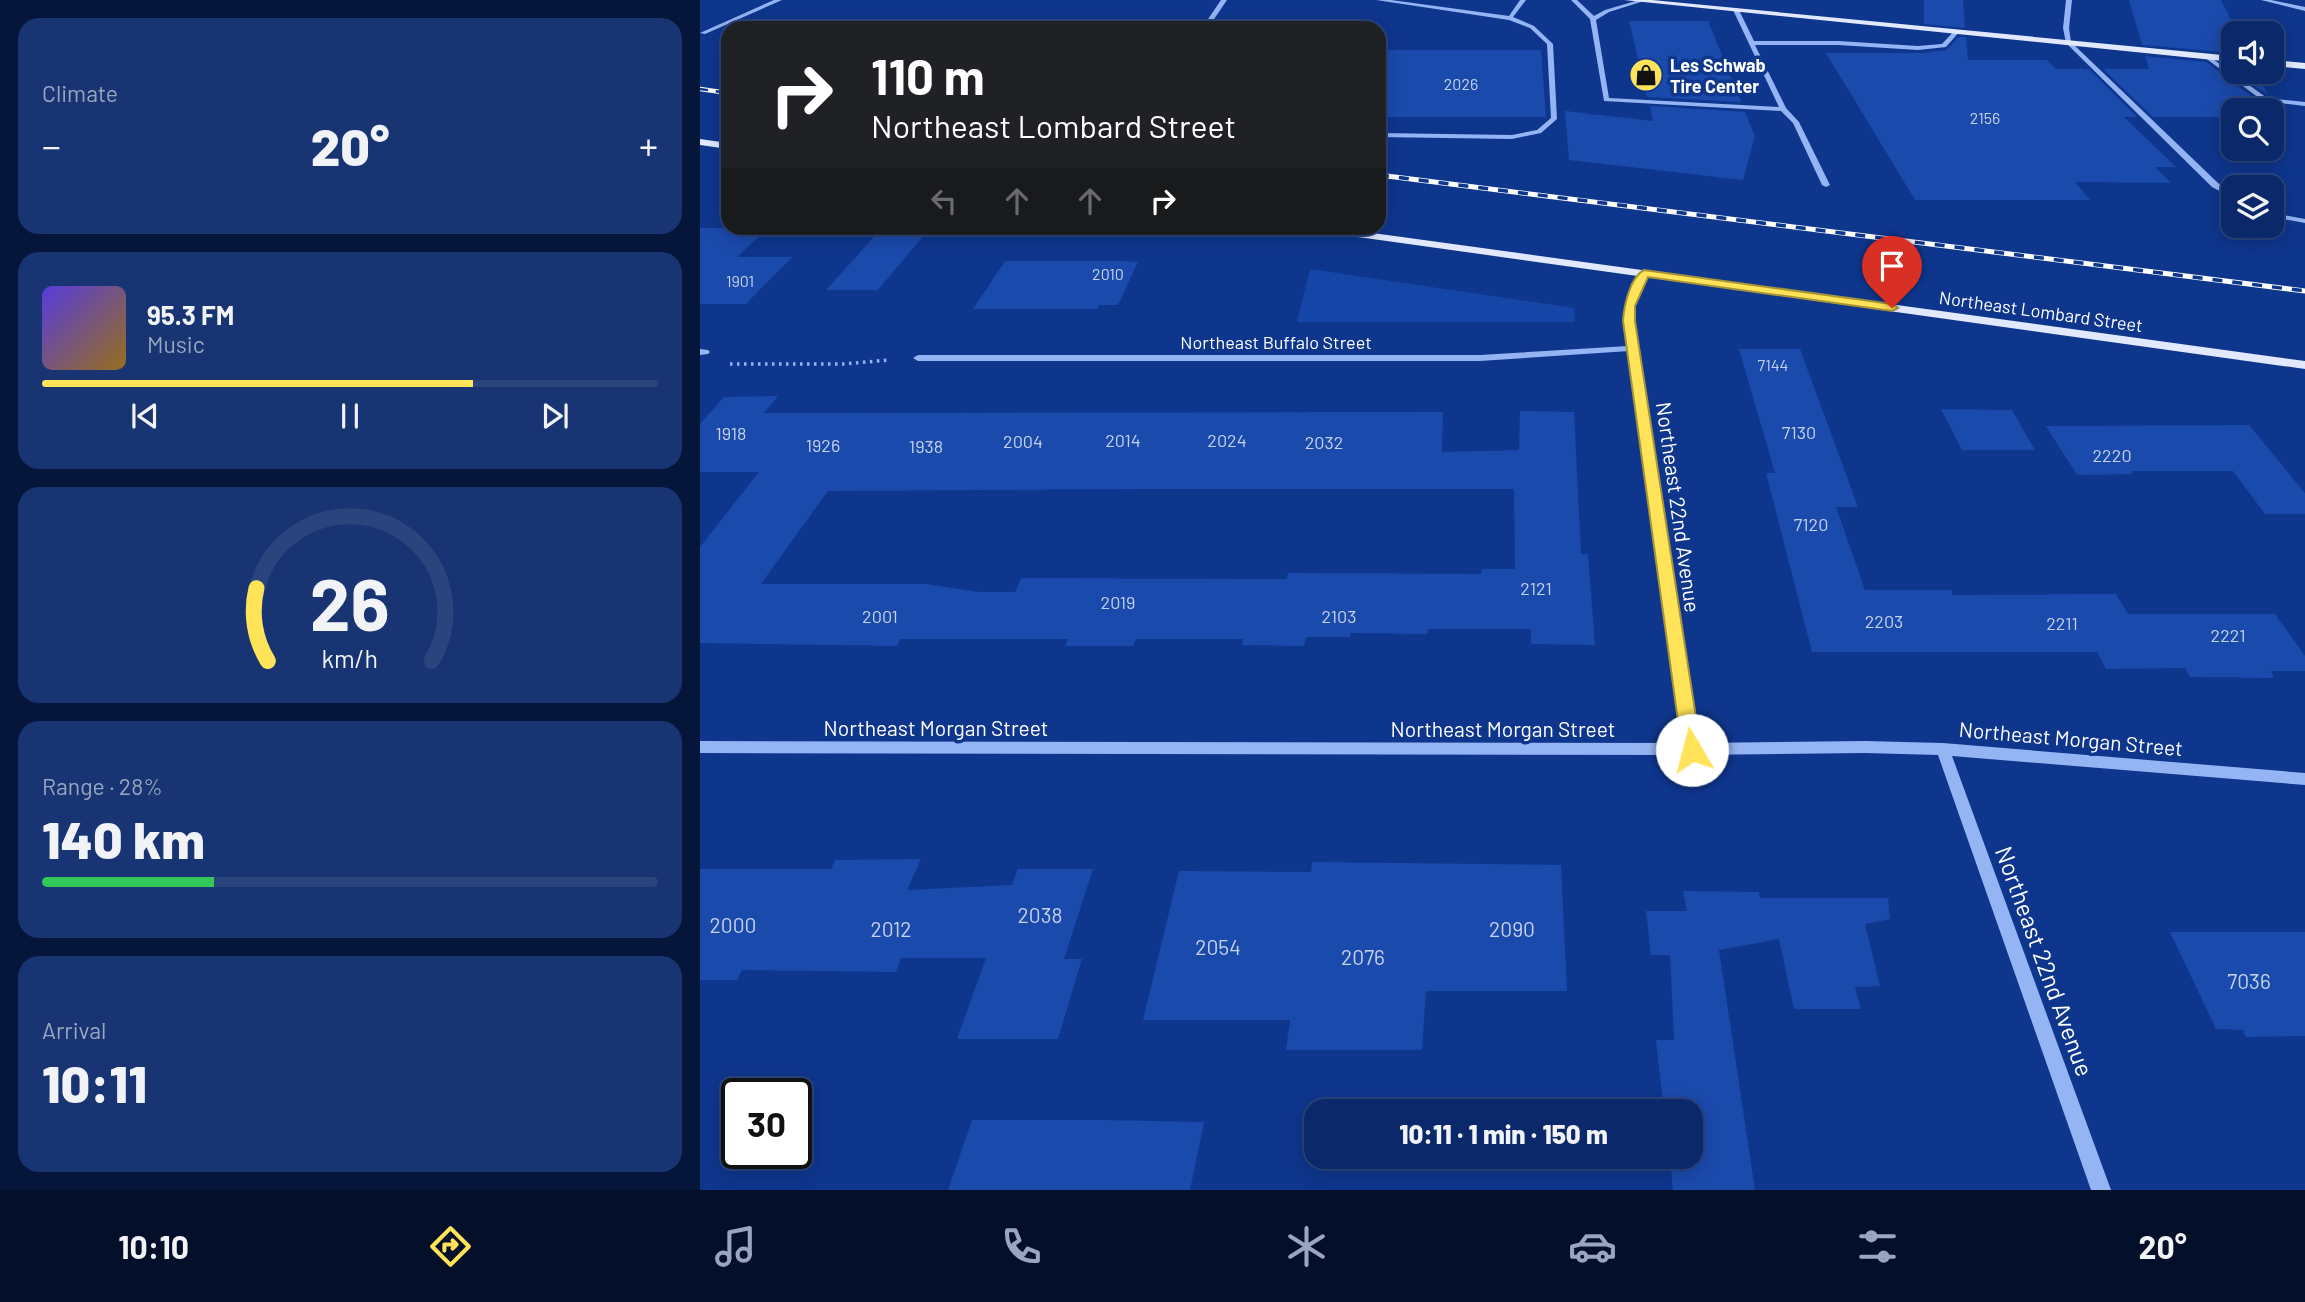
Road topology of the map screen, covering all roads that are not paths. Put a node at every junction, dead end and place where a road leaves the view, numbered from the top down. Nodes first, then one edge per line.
1 (779, 0) edge
2 (1224, 0) edge
3 (1379, 0) edge
4 (1523, 0) edge
5 (1574, 0) edge
6 (1628, 0) edge
7 (2069, 0) edge
8 (2264, 0) edge
9 (1641, 1) edge
10 (2305, 9) edge
11 (1736, 10) junction
12 (1510, 18) junction
13 (1593, 19) junction
14 (731, 21) edge
15 (1210, 21) edge
16 (721, 25) edge
17 (1957, 31) junction
18 (703, 33) dead end
19 (2068, 42) junction
20 (1752, 43) junction
21 (2206, 56) junction
22 (2221, 58) edge
23 (2284, 64) edge
24 (2305, 66) edge
25 (2305, 104) edge
26 (1783, 108) junction
27 (1386, 135) edge
28 (700, 142) edge
29 (721, 145) edge
30 (1826, 185) dead end
31 (2221, 189) edge
32 (2284, 217) edge
33 (2305, 221) edge
34 (1366, 235) edge
35 (1644, 273) junction
36 (1633, 348) junction
37 (918, 358) road end
38 (2305, 365) edge
39 (700, 747) edge
40 (1943, 749) junction
41 (1692, 750) junction
42 (2305, 779) edge
43 (2101, 1190) edge

1 - 14 street
2 - 15 street
3 - 12 street
4 - 12 street
5 - 13 street
6 - 9 main road
7 - 19 street
8 - 10 street
9 - 11 main road
9 - 13 street
11 - 17 main road
11 - 20 street
12 - 27 street
13 - 26 street
16 - 18 street
17 - 19 main road
17 - 20 street
19 - 21 main road
19 - 31 street
20 - 26 street
21 - 22 main road
21 - 25 street
23 - 24 main road
26 - 30 street
28 - 29 main road
32 - 33 street
34 - 35 main road, Northeast Lombard Street
35 - 36 street, Northeast 22nd Avenue
35 - 38 main road, Northeast Lombard Street
36 - 37 street, Northeast Buffalo Street
36 - 41 street, Northeast 22nd Avenue
39 - 41 street, Northeast Morgan Street
40 - 41 street, Northeast Morgan Street
40 - 42 street, Northeast Morgan Street
40 - 43 street, Northeast 22nd Avenue

